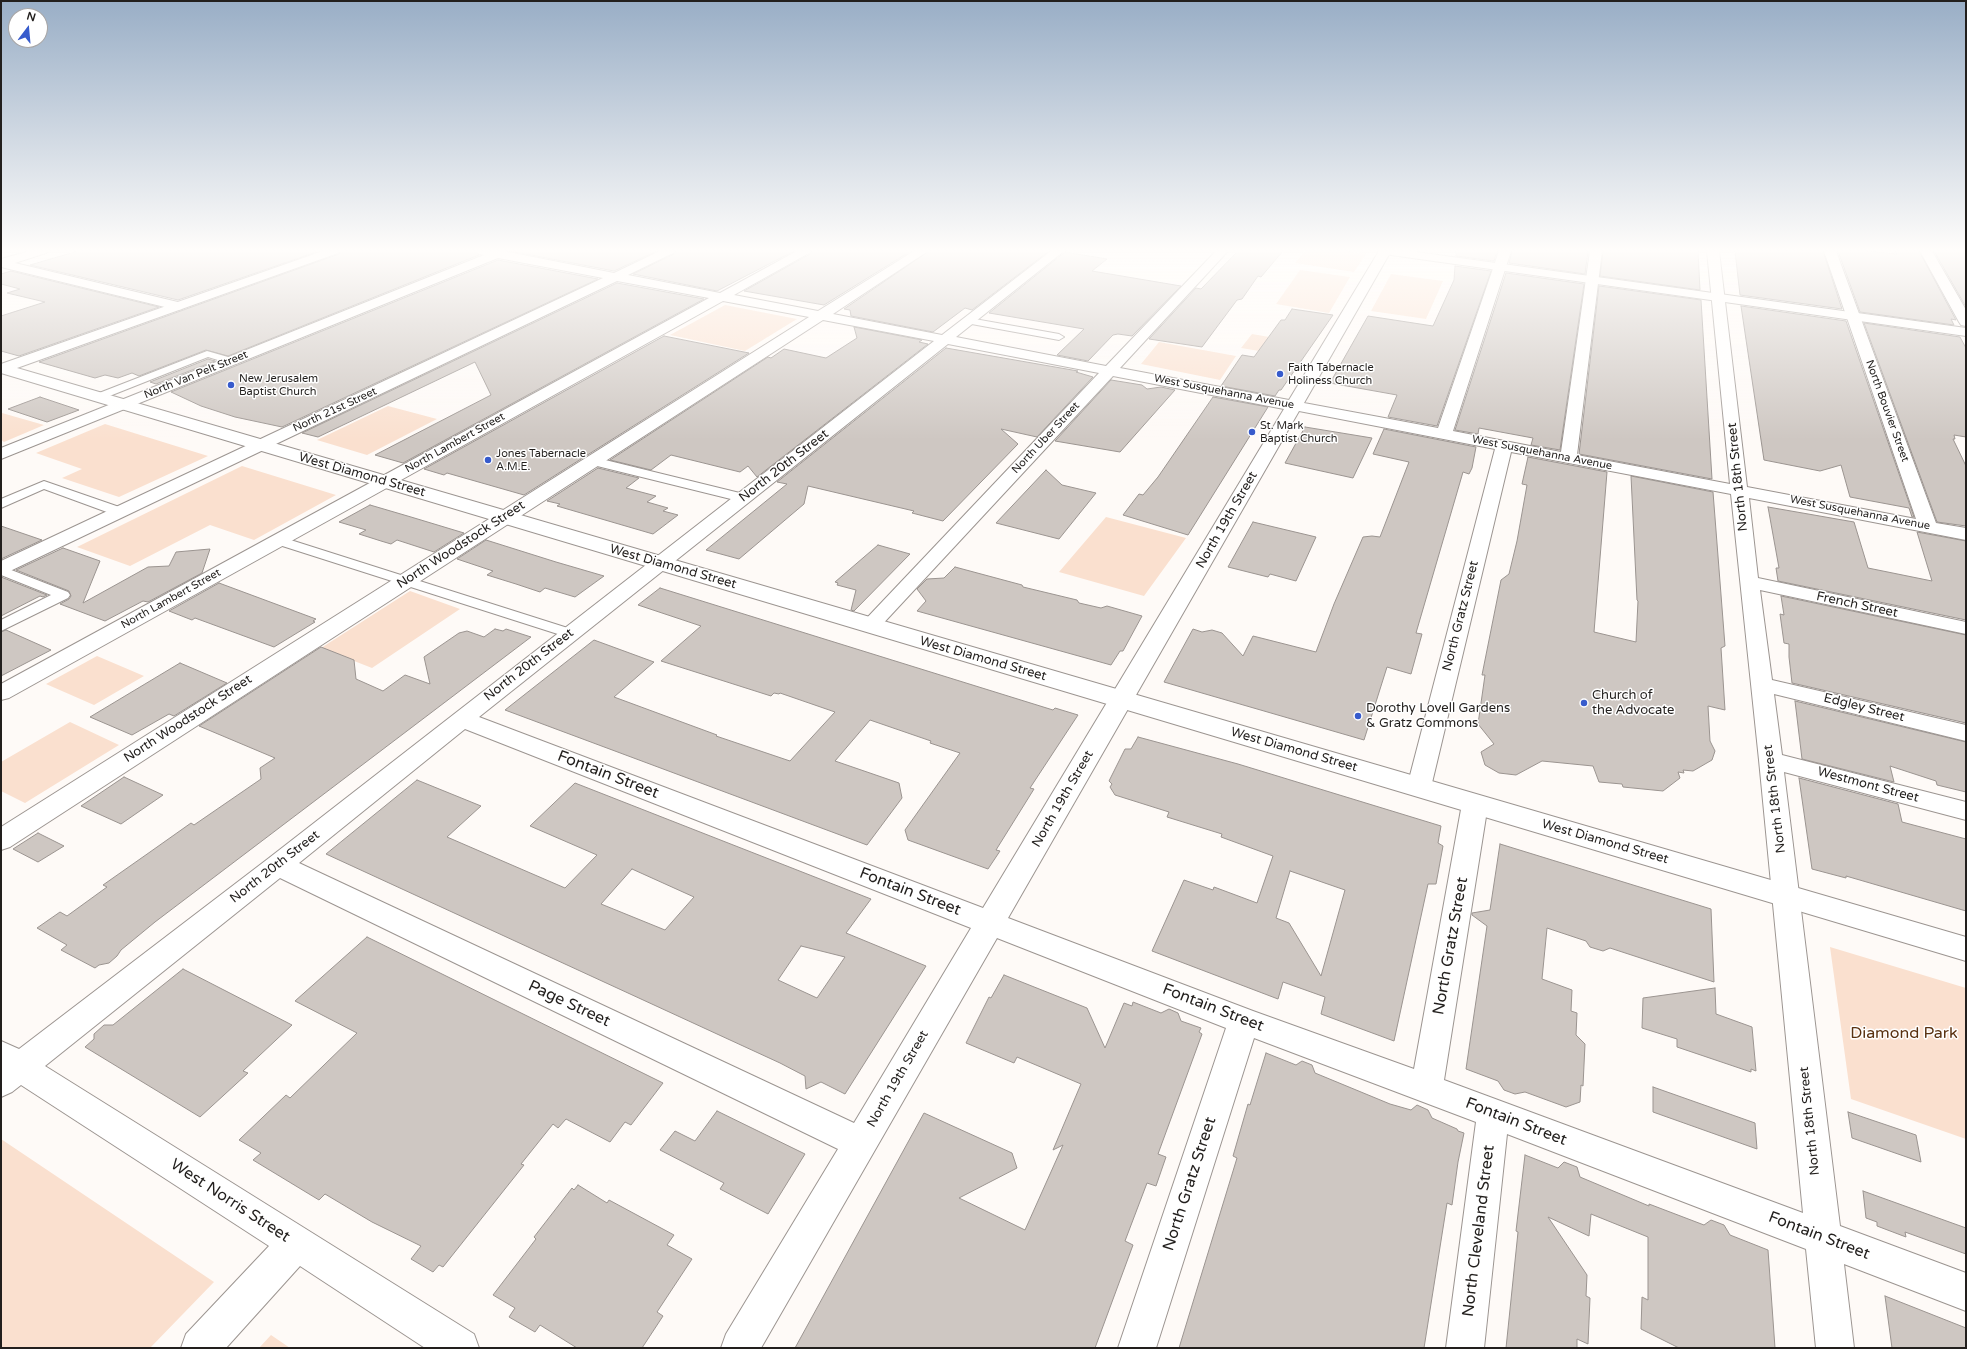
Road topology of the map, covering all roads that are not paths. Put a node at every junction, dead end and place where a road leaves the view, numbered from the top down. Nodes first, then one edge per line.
1 (154, 314) edge
2 (345, 314) edge
3 (537, 314) edge
4 (689, 314) edge
5 (811, 314) edge
6 (825, 314) edge
7 (978, 314) edge
8 (1163, 314) edge
9 (1348, 314) edge
10 (1483, 314) edge
11 (1587, 314) edge
12 (1720, 314) edge
13 (1838, 314) edge
14 (822, 316) junction
15 (1853, 316) junction
16 (969, 321) junction
17 (1966, 332) edge
18 (1059, 337) dead end
19 (945, 339) junction
20 (231, 360) junction
21 (2, 369) edge
22 (1110, 370) junction
23 (98, 397) junction
24 (122, 404) junction
25 (1294, 406) junction
26 (1444, 433) junction
27 (260, 445) junction
28 (1504, 446) junction
29 (1, 454) edge
30 (1568, 458) junction
31 (593, 461) junction
32 (384, 482) junction
33 (1740, 490) junction
34 (743, 498) junction
35 (1, 504) edge
36 (120, 512) junction
37 (504, 517) junction
38 (1928, 526) junction
39 (1966, 534) edge
40 (278, 540) junction
41 (659, 563) junction
42 (1, 569) edge
43 (404, 581) junction
44 (1749, 582) junction
45 (871, 625) junction
46 (1, 626) edge
47 (1966, 628) edge
48 (569, 633) junction
49 (1761, 684) junction
50 (1, 692) edge
51 (1121, 699) junction
52 (461, 719) junction
53 (1966, 733) edge
54 (1771, 760) junction
55 (1418, 787) junction
56 (1475, 804) junction
57 (1966, 811) edge
58 (1, 840) edge
59 (278, 865) junction
60 (1786, 895) junction
61 (990, 923) junction
62 (1966, 949) edge
63 (1244, 1021) junction
64 (7, 1068) edge
65 (1427, 1088) junction
66 (1493, 1114) junction
67 (861, 1143) junction
68 (1822, 1237) junction
69 (297, 1243) junction
70 (1966, 1292) edge
71 (200, 1348) edge
72 (460, 1348) edge
73 (740, 1348) edge
74 (1137, 1348) edge
75 (1465, 1348) edge
76 (1835, 1348) edge

1 - 21 street
2 - 20 street, North Van Pelt Street
3 - 27 street, North 21st Street
4 - 32 street, North Lambert Street
5 - 14 street, West Susquehanna Avenue
6 - 14 street, North Woodstock Street
7 - 16 street, North 20th Street
8 - 22 street, North Uber Street
9 - 25 street, North 19th Street
10 - 26 street
11 - 30 street
12 - 33 street, North 18th Street
13 - 15 street
14 - 19 street, West Susquehanna Avenue
14 - 31 street, North Woodstock Street
15 - 17 street
15 - 38 street, North Bouvier Street
16 - 18 lane
16 - 19 street, North 20th Street
19 - 22 street, West Susquehanna Avenue
19 - 34 street, North 20th Street
20 - 23 lane
20 - 24 street, North Van Pelt Street
21 - 23 street, West Diamond Street
22 - 25 street, West Susquehanna Avenue
22 - 45 street, North Uber Street
23 - 24 street, West Diamond Street
24 - 27 street, West Diamond Street
24 - 29 street, North Van Pelt Street
25 - 26 street, West Susquehanna Avenue
25 - 51 street, North 19th Street
26 - 28 street, West Susquehanna Avenue
27 - 32 street, West Diamond Street
27 - 36 street, North 21st Street
28 - 30 street, West Susquehanna Avenue
28 - 55 street, North Gratz Street
30 - 33 street, West Susquehanna Avenue
31 - 34 lane
31 - 37 street, North Woodstock Street
32 - 37 street, West Diamond Street
32 - 40 street, North Lambert Street
33 - 38 street, West Susquehanna Avenue
33 - 44 street, North 18th Street
34 - 41 street, North 20th Street
35 - 36 lane
36 - 42 street, North 21st Street
37 - 41 street, West Diamond Street
37 - 43 street, North Woodstock Street
38 - 39 street, West Susquehanna Avenue
40 - 43 lane
40 - 50 street, North Lambert Street
41 - 45 street, West Diamond Street
41 - 48 street, North 20th Street
42 - 46 lane
43 - 48 lane
43 - 58 street, North Woodstock Street
44 - 47 street, French Street
44 - 49 street, North 18th Street
45 - 51 street, West Diamond Street
48 - 52 street, North 20th Street
49 - 53 street, Edgley Street
49 - 54 street, North 18th Street
51 - 55 street, West Diamond Street
51 - 61 street, North 19th Street
52 - 59 street, North 20th Street
52 - 61 street, Fontain Street
54 - 57 street, Westmont Street
54 - 60 street, North 18th Street
55 - 56 street, West Diamond Street
56 - 60 street, West Diamond Street
56 - 65 street, North Gratz Street
59 - 64 street, North 20th Street
59 - 67 street, Page Street
60 - 62 street, West Diamond Street
60 - 68 street, North 18th Street
61 - 63 street, Fontain Street
61 - 67 street, North 19th Street
63 - 65 street, Fontain Street
63 - 74 street, North Gratz Street
64 - 69 street, West Norris Street
65 - 66 street, Fontain Street
66 - 68 street, Fontain Street
66 - 75 street, North Cleveland Street
67 - 73 street, North 19th Street
68 - 70 street, Fontain Street
68 - 76 street, North 18th Street
69 - 71 street
69 - 72 street, West Norris Street

